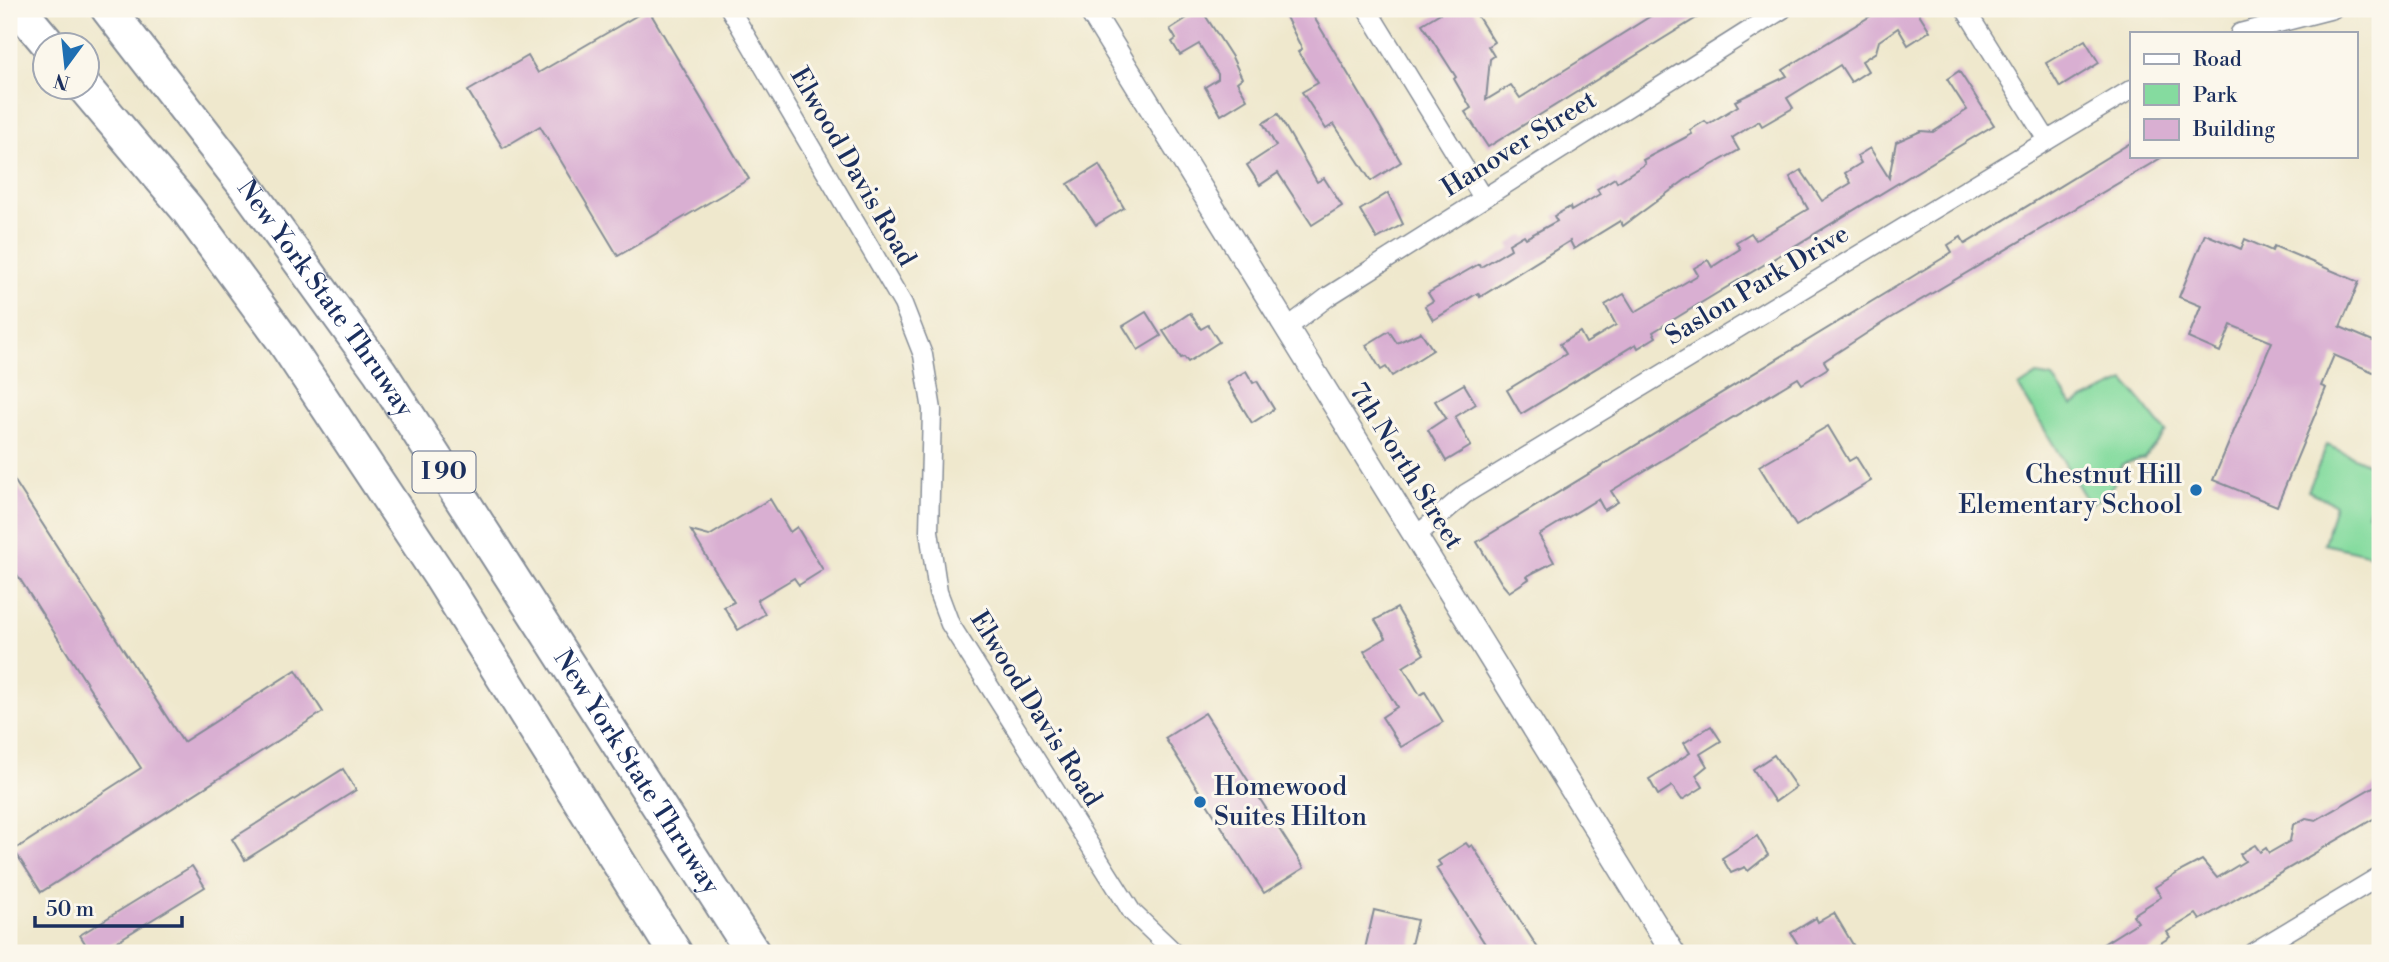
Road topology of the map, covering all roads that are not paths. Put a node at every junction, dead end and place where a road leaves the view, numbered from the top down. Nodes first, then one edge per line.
1 (19, 9) edge
2 (108, 9) edge
3 (730, 9) edge
4 (1090, 9) edge
5 (1783, 9) edge
6 (1965, 9) edge
7 (2333, 9) edge
8 (1369, 10) edge
9 (38, 32) edge
10 (2244, 32) edge
11 (2130, 90) edge
12 (97, 102) edge
13 (2047, 141) junction
14 (1483, 198) junction
15 (1287, 328) junction
16 (1416, 536) junction
17 (2380, 876) edge
18 (675, 953) edge
19 (753, 953) edge
20 (1175, 953) edge
21 (1673, 953) edge
22 (2252, 953) edge

1 - 9 highway
2 - 19 highway, New York State Thruway / I 90
3 - 20 street, Elwood Davis Road
4 - 15 street, 7th North Street
5 - 14 street, Hanover Street
6 - 13 street
7 - 10 street
8 - 14 street
11 - 13 street, Saslon Park Drive
12 - 18 highway, I 90
13 - 16 street, Saslon Park Drive
14 - 15 street, Hanover Street
15 - 16 street, 7th North Street
16 - 21 street, 7th North Street
17 - 22 street

